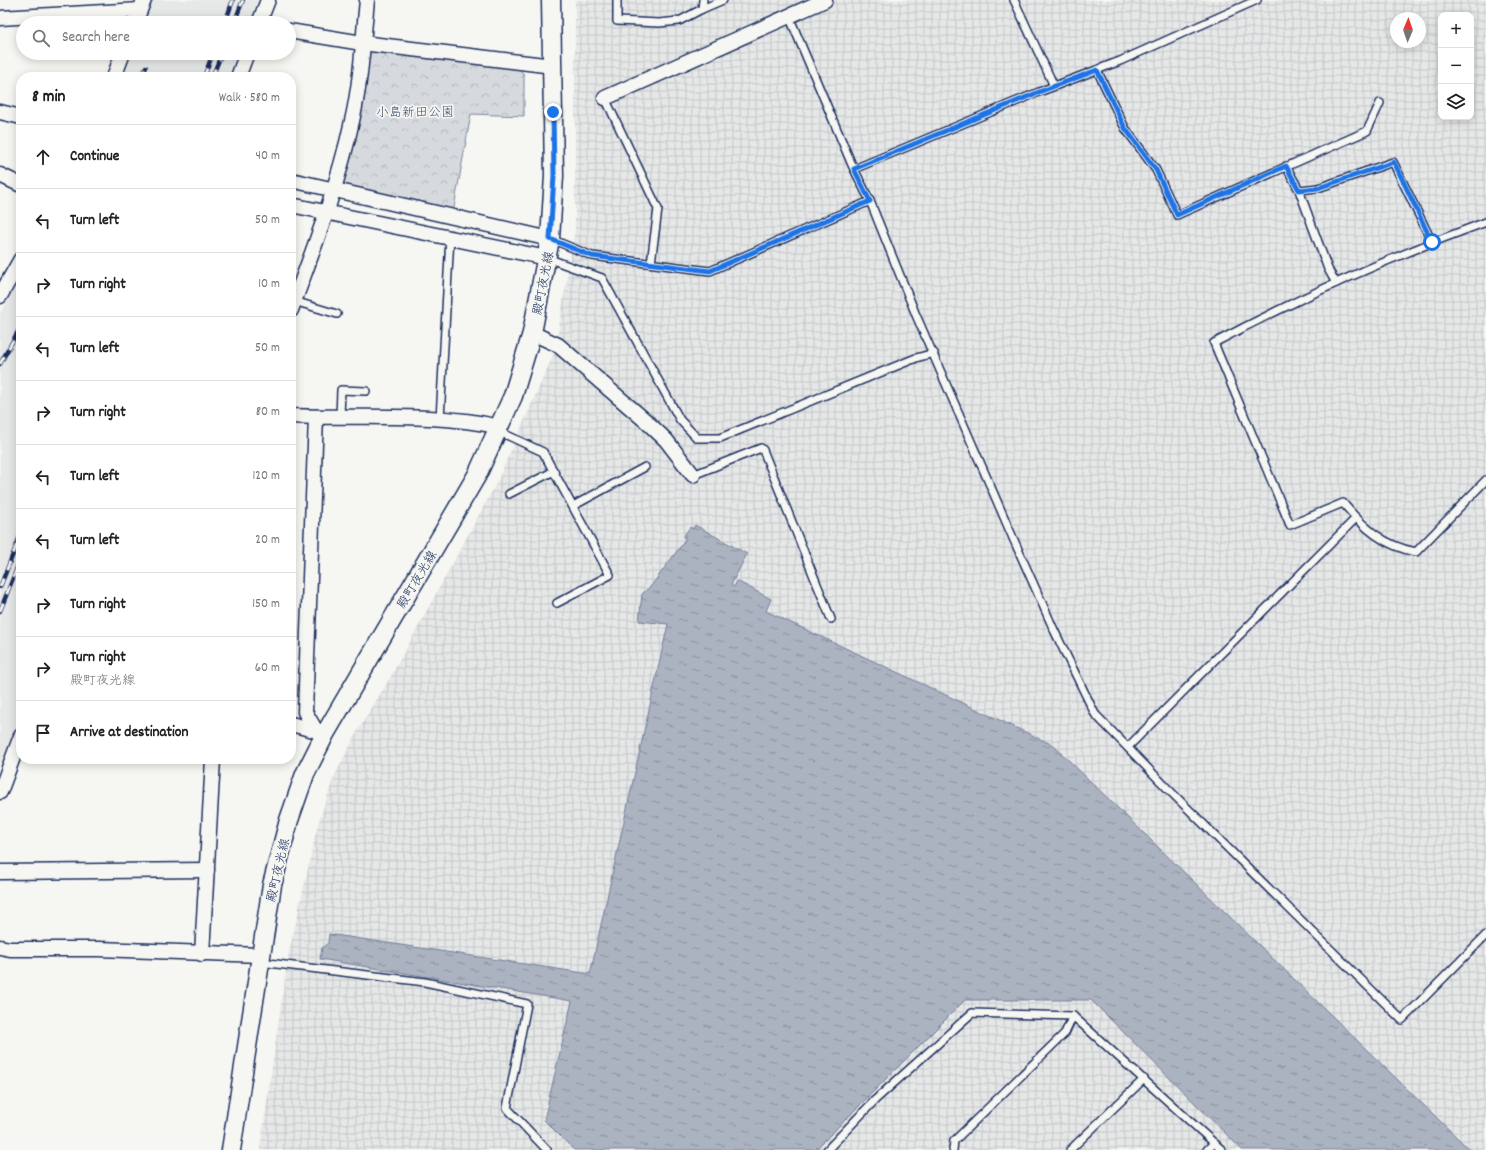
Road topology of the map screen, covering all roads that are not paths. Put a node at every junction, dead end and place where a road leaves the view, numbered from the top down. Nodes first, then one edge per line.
1 (268, 0) edge
2 (367, 0) edge
3 (551, 0) edge
4 (617, 0) edge
5 (703, 0) edge
6 (723, 0) edge
7 (825, 0) edge
8 (1014, 0) edge
9 (1257, 0) edge
10 (702, 9) junction
11 (140, 11) edge
12 (40, 16) edge
13 (262, 16) edge
14 (789, 16) junction
15 (16, 17) edge
16 (0, 18) edge
17 (296, 32) edge
18 (362, 43) junction
19 (120, 60) edge
20 (244, 60) edge
21 (553, 66) junction
22 (1097, 70) junction
23 (116, 72) edge
24 (240, 72) edge
25 (1054, 86) junction
26 (606, 98) joint
27 (1380, 103) dead end
28 (0, 112) edge
29 (16, 116) edge
30 (1286, 166) junction
31 (854, 169) junction
32 (0, 176) edge
33 (296, 181) edge
34 (16, 183) edge
35 (333, 190) junction
36 (1299, 190) junction
37 (870, 201) junction
38 (296, 206) edge
39 (326, 212) junction
40 (1486, 222) edge
41 (450, 237) junction
42 (550, 239) junction
43 (1432, 242) junction
44 (547, 258) junction
45 (651, 263) junction
46 (16, 268) edge
47 (1336, 283) junction
48 (0, 296) edge
49 (296, 297) edge
50 (296, 307) edge
51 (337, 314) dead end
52 (532, 333) junction
53 (934, 353) junction
54 (366, 391) dead end
55 (296, 416) edge
56 (316, 417) junction
57 (340, 417) junction
58 (440, 419) junction
59 (499, 429) junction
60 (645, 466) dead end
61 (554, 471) junction
62 (693, 475) joint
63 (1486, 480) edge
64 (509, 494) dead end
65 (573, 506) junction
66 (1356, 518) junction
67 (557, 603) dead end
68 (831, 619) dead end
69 (296, 725) edge
70 (320, 732) junction
71 (1128, 747) junction
72 (16, 749) edge
73 (213, 764) edge
74 (0, 792) edge
75 (207, 870) junction
76 (0, 872) edge
77 (1486, 935) edge
78 (0, 947) edge
79 (202, 954) junction
80 (260, 959) junction
81 (1073, 1016) junction
82 (1144, 1079) junction
83 (1214, 1143) junction
84 (231, 1150) edge
85 (547, 1150) edge
86 (827, 1150) edge
87 (953, 1150) edge
88 (1070, 1150) edge
89 (1207, 1150) edge
90 (1222, 1150) edge

1 - 13 street
2 - 18 street
3 - 21 street, 殿町夜光線
4 - 10 lane
5 - 10 lane
6 - 10 lane
7 - 14 street
8 - 25 lane
9 - 22 lane
11 - 12 street
14 - 26 street
14 - 31 lane
15 - 16 street
17 - 18 street
18 - 21 street
18 - 35 street
19 - 23 street
20 - 24 street
21 - 42 street, 殿町夜光線
22 - 25 lane
22 - 30 lane
25 - 31 lane
26 - 45 lane
27 - 30 lane
28 - 29 street
30 - 36 lane
31 - 37 lane
32 - 34 street
33 - 35 street
35 - 39 street
35 - 42 street
36 - 43 lane
36 - 47 lane
37 - 45 lane
37 - 53 lane
38 - 39 street
39 - 41 street
39 - 49 street
40 - 43 lane
41 - 44 street
41 - 58 lane
42 - 44 street, 殿町夜光線
42 - 45 lane
43 - 47 lane
44 - 52 street, 殿町夜光線
44 - 53 lane
46 - 48 street
47 - 66 lane
50 - 51 lane
52 - 59 street, 殿町夜光線
52 - 62 street
53 - 71 lane
54 - 57 lane
55 - 56 street
56 - 57 street
56 - 70 street
57 - 58 street
58 - 59 street
59 - 61 lane
59 - 70 street, 殿町夜光線
60 - 65 lane
61 - 64 lane
61 - 65 lane
62 - 68 lane
63 - 66 lane
65 - 67 lane
66 - 71 lane
69 - 70 street
70 - 80 street, 殿町夜光線
71 - 77 lane
72 - 74 street
73 - 75 street
75 - 76 street
75 - 79 street
78 - 79 street
79 - 80 street
80 - 84 street, 殿町夜光線
80 - 85 lane
81 - 82 lane
81 - 86 lane
81 - 87 lane
82 - 83 lane
82 - 88 lane
83 - 89 lane
83 - 90 lane

